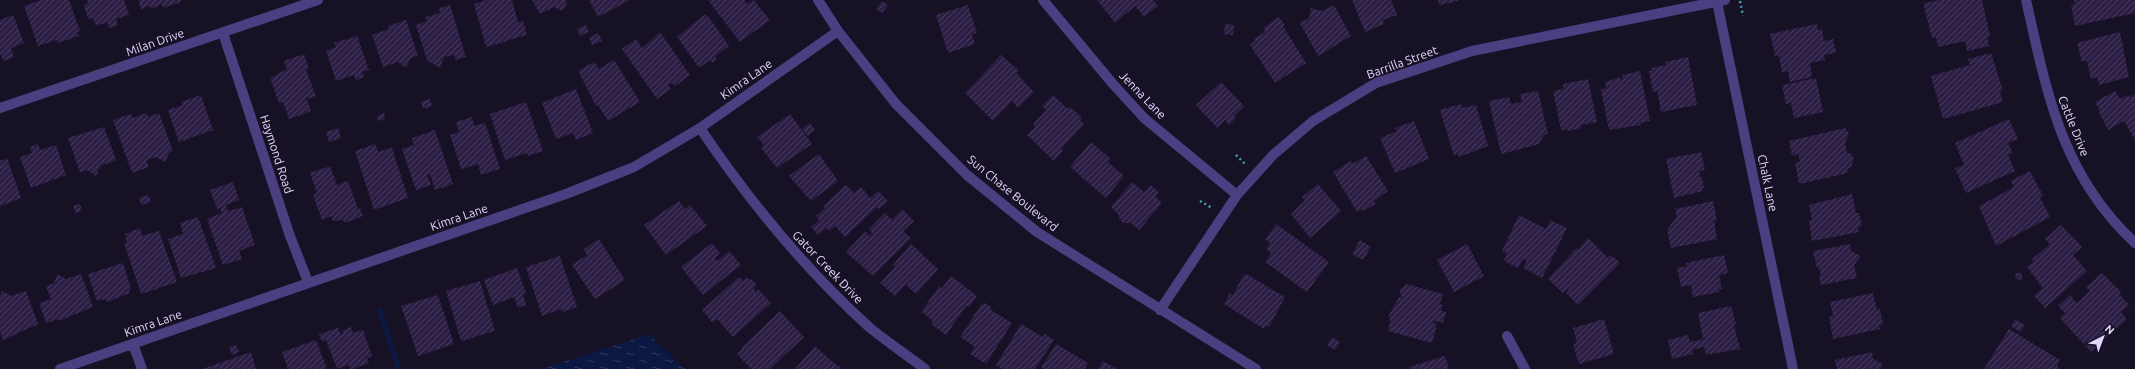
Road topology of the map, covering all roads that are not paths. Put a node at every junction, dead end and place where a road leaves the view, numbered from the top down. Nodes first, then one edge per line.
1 (318, 0) edge
2 (818, 0) edge
3 (1043, 0) edge
4 (2026, 0) edge
5 (1721, 1) edge
6 (838, 31) junction
7 (223, 33) junction
8 (0, 108) edge
9 (700, 128) junction
10 (1237, 195) junction
11 (2135, 243) edge
12 (308, 282) junction
13 (1160, 310) junction
14 (1507, 336) dead end
15 (133, 344) junction
16 (60, 369) edge
17 (142, 369) edge
18 (925, 369) edge
19 (1256, 369) edge
20 (1525, 369) edge
21 (1793, 369) edge

1 - 7 street, Milan Drive
2 - 6 street, Sun Chase Boulevard
3 - 10 street, Jenna Lane
4 - 11 street, Cattle Drive
5 - 10 street, Barrilla Street
5 - 21 street, Chalk Lane
6 - 9 street, Kimra Lane
6 - 13 street, Sun Chase Boulevard
7 - 8 street, Milan Drive
7 - 12 street, Haymond Road
9 - 12 street, Kimra Lane
9 - 18 street, Gator Creek Drive
10 - 13 street, Barrilla Street
12 - 15 street, Kimra Lane
13 - 19 street, Sun Chase Boulevard
14 - 20 street
15 - 16 street, Kimra Lane
15 - 17 street

